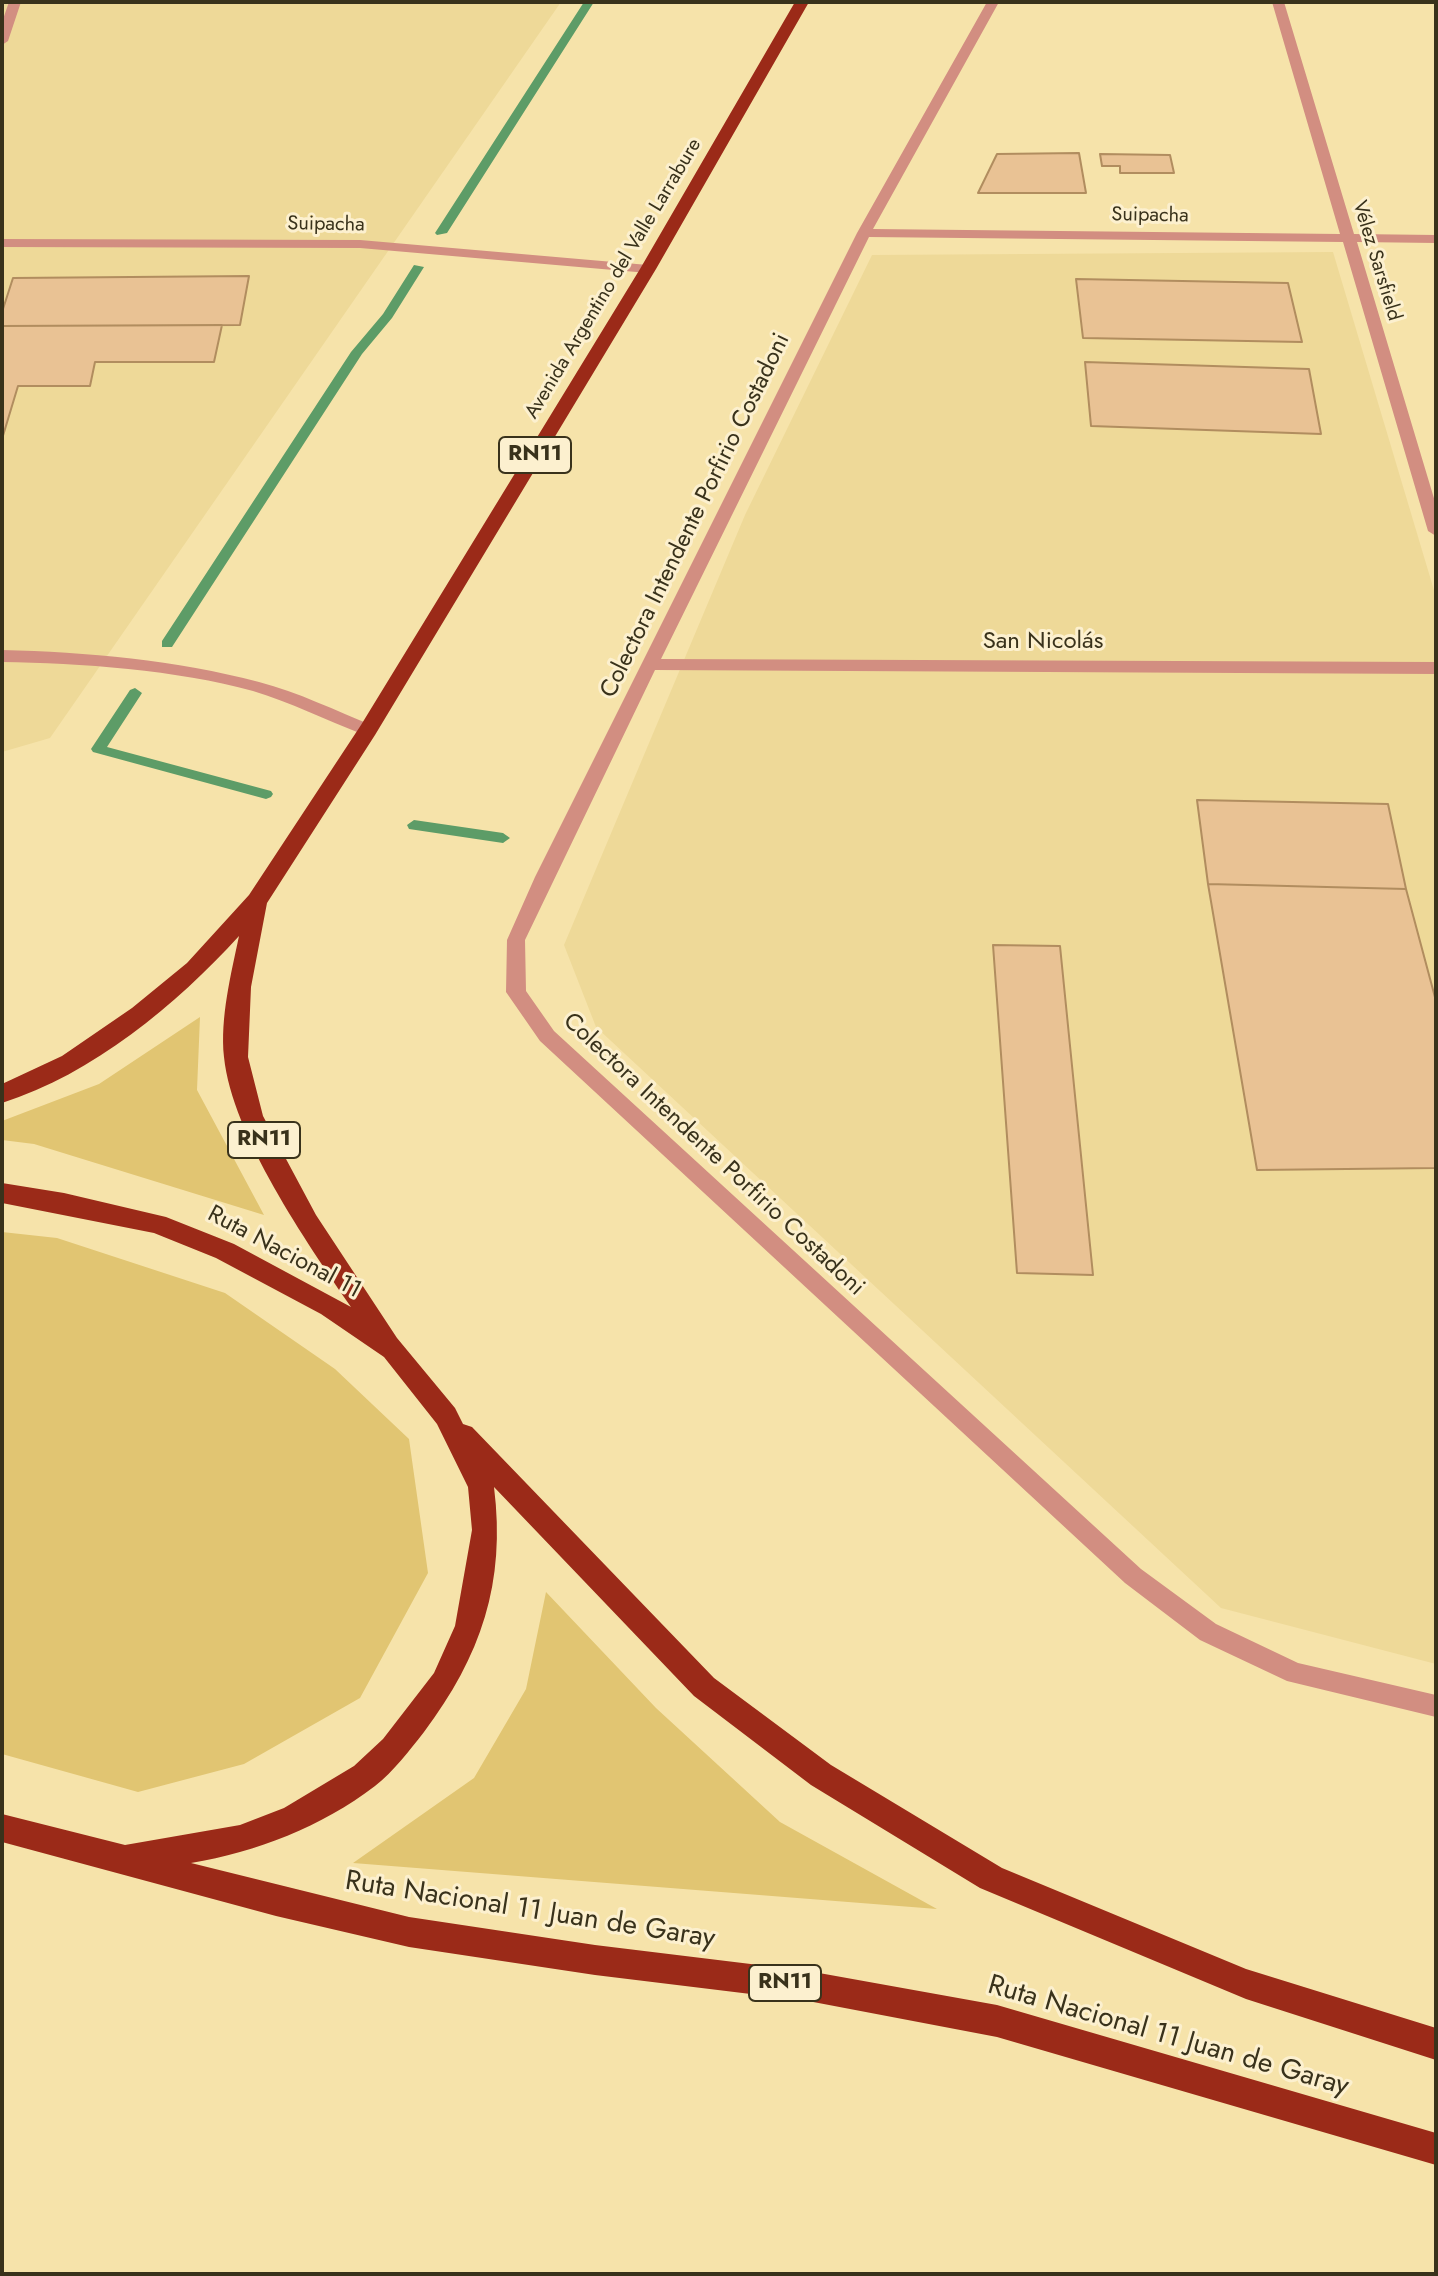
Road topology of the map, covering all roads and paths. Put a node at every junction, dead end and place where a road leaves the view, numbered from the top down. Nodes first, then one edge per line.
1 (15, 2) edge
2 (802, 2) edge
3 (993, 2) edge
4 (1278, 2) edge
5 (2, 41) edge
6 (864, 233) junction
7 (1349, 239) junction
8 (1436, 239) edge
9 (2, 243) edge
10 (648, 269) junction
11 (1436, 531) edge
12 (2, 656) edge
13 (649, 664) junction
14 (1436, 668) edge
15 (368, 730) junction
16 (257, 901) junction
17 (2, 1094) edge
18 (2, 1193) edge
19 (393, 1349) junction
20 (446, 1416) junction
21 (1436, 1706) edge
22 (2, 1828) edge
23 (125, 1860) junction
24 (1436, 2044) edge
25 (1436, 2149) edge

1 - 5 street
2 - 10 highway, Avenida Argentino del Valle Larrabure / RN11
3 - 6 street, Colectora Intendente Porfirio Costadoni
4 - 7 street, Vélez Sarsfield
6 - 7 street, Suipacha
6 - 13 street, Colectora Intendente Porfirio Costadoni
7 - 8 street, Suipacha
7 - 11 street, Vélez Sarsfield
9 - 10 street, Suipacha
10 - 15 highway, Avenida Argentino del Valle Larrabure / RN11
12 - 15 street
13 - 14 street, San Nicolás
13 - 21 street, Colectora Intendente Porfirio Costadoni
15 - 16 highway, Avenida Argentino del Valle Larrabure / RN11
16 - 17 highway, RN11
16 - 19 highway, Ruta Nacional 11 / RN11
18 - 19 highway, Ruta Nacional 11 / RN11
19 - 20 highway, Ruta Nacional 11 / RN11
20 - 23 highway, Ruta Nacional 11 / RN11
20 - 24 highway, RN11
22 - 23 highway, Ruta Nacional 11 / RN11
23 - 25 highway, Ruta Nacional 11 Juan de Garay / RN11

